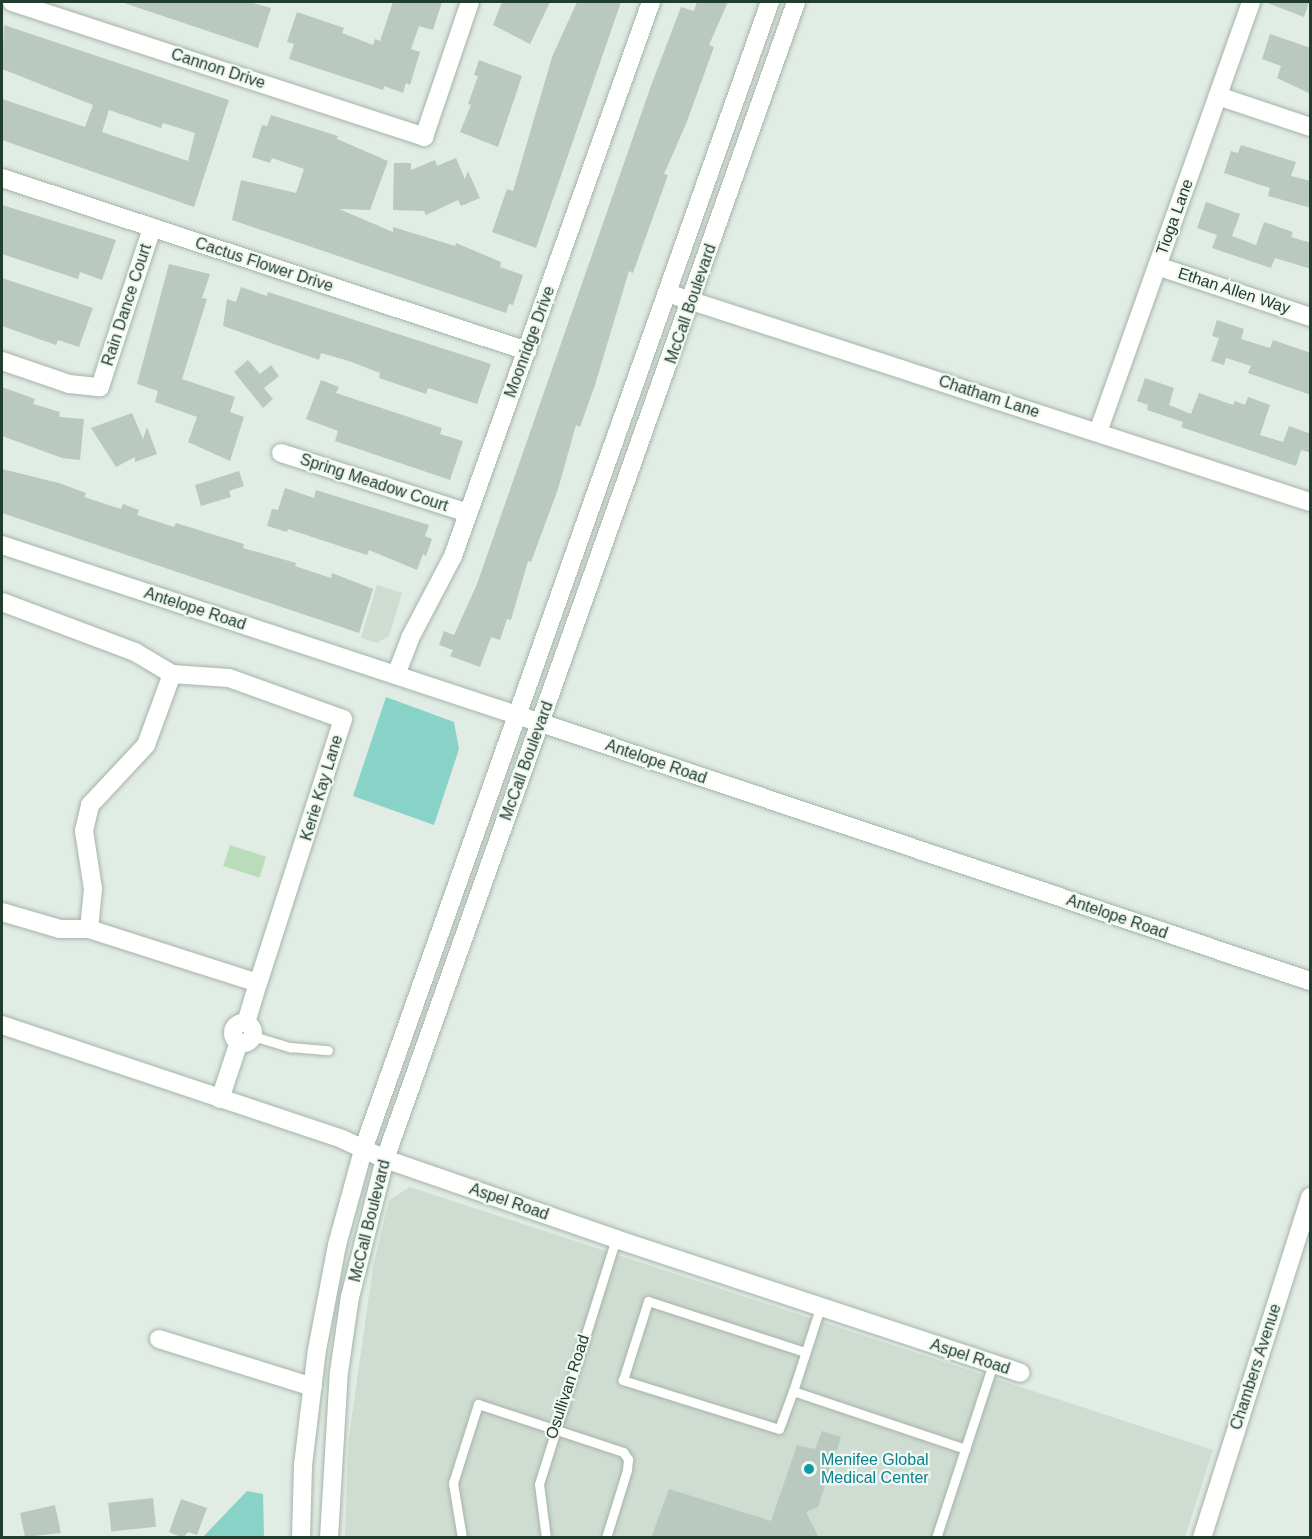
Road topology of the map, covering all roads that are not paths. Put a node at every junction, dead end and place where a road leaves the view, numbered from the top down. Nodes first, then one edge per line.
1 (12, 2) edge
2 (470, 2) edge
3 (651, 2) edge
4 (770, 2) edge
5 (796, 2) edge
6 (1251, 2) edge
7 (37, 6) edge
8 (1218, 96) junction
9 (1311, 127) edge
10 (2, 178) edge
11 (153, 228) junction
12 (1157, 266) junction
13 (667, 293) junction
14 (692, 301) junction
15 (1311, 316) edge
16 (527, 351) junction
17 (2, 361) edge
18 (1098, 432) junction
19 (281, 453) dead end
20 (1311, 502) edge
21 (468, 513) junction
22 (2, 545) edge
23 (2, 602) edge
24 (172, 674) junction
25 (396, 675) junction
26 (515, 715) junction
27 (541, 723) junction
28 (2, 912) edge
29 (89, 929) junction
30 (1311, 981) edge
31 (258, 983) junction
32 (2, 1025) edge
33 (246, 1034) junction
34 (328, 1050) dead end
35 (220, 1099) junction
36 (364, 1147) junction
37 (385, 1159) junction
38 (1311, 1197) edge
39 (616, 1239) junction
40 (820, 1308) junction
41 (159, 1339) dead end
42 (806, 1352) junction
43 (993, 1364) junction
44 (1020, 1373) dead end
45 (313, 1387) junction
46 (793, 1391) junction
47 (554, 1429) junction
48 (965, 1449) junction
49 (301, 1538) edge
50 (329, 1538) edge
51 (462, 1538) edge
52 (546, 1538) edge
53 (606, 1538) edge
54 (936, 1538) edge
55 (1202, 1538) edge

1 - 7 street, Cannon Drive
2 - 7 street, Cannon Drive
3 - 16 street, Moonridge Drive
4 - 13 street, McCall Boulevard
5 - 14 street, McCall Boulevard
6 - 8 street, Tioga Lane
8 - 9 street
8 - 12 street, Tioga Lane
10 - 11 street, Cactus Flower Drive
11 - 16 street, Cactus Flower Drive
11 - 17 street, Rain Dance Court
12 - 15 street, Ethan Allen Way
12 - 18 street, Tioga Lane
13 - 14 street, Chatham Lane
13 - 26 street, McCall Boulevard
14 - 18 street, Chatham Lane
14 - 27 street, McCall Boulevard
16 - 21 street, Moonridge Drive
18 - 20 street, Chatham Lane
19 - 21 street, Spring Meadow Court
21 - 25 street, Moonridge Drive
22 - 25 street, Antelope Road
23 - 24 street, Kerie Kay Lane
24 - 29 street
24 - 31 street, Kerie Kay Lane
25 - 26 street, Antelope Road
26 - 27 street, Antelope Road
26 - 36 street, McCall Boulevard
27 - 30 street, Antelope Road
27 - 37 street, McCall Boulevard
28 - 29 street
29 - 31 street
31 - 33 street
32 - 35 street, Aspel Road
33 - 34 lane
33 - 35 street
35 - 36 street, Aspel Road
36 - 37 street, Aspel Road
36 - 45 street, McCall Boulevard
37 - 39 street, Aspel Road
37 - 50 street, McCall Boulevard
38 - 55 street, Chambers Avenue
39 - 40 street, Aspel Road
39 - 47 lane, Osullivan Road
40 - 42 lane
40 - 43 street, Aspel Road
41 - 45 street
42 - 46 lane
42 - 46 lane
43 - 44 street, Aspel Road
43 - 48 lane
45 - 49 street, McCall Boulevard
46 - 48 lane
47 - 51 lane
47 - 52 lane, Osullivan Road
47 - 53 lane
48 - 54 lane

